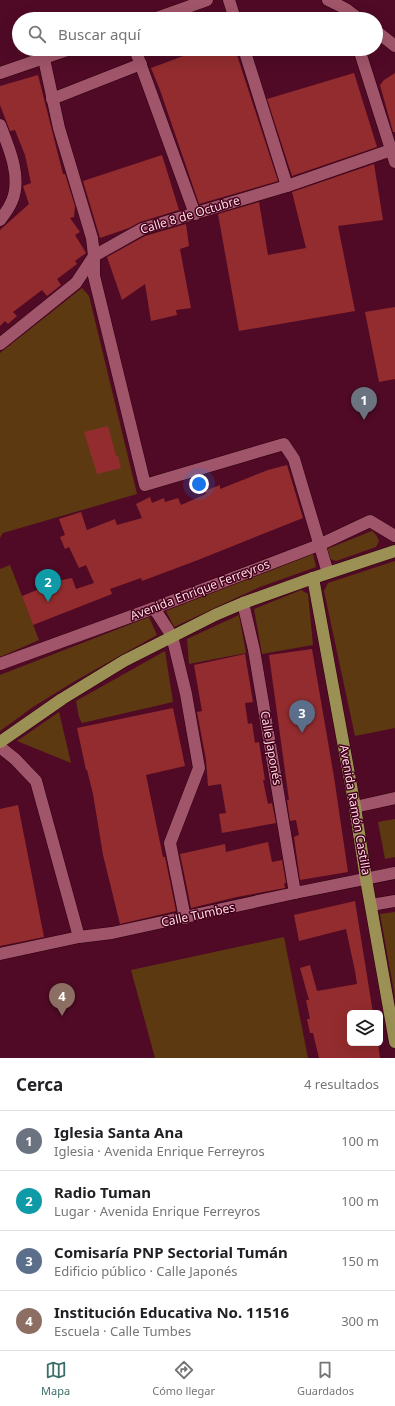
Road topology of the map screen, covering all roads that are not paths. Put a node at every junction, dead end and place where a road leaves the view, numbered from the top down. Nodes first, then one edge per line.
1 (208, 0) edge
2 (229, 0) edge
3 (328, 0) edge
4 (174, 12) edge
5 (233, 12) edge
6 (345, 12) edge
7 (383, 37) edge
8 (395, 46) edge
9 (52, 56) edge
10 (138, 56) edge
11 (246, 56) edge
12 (361, 56) edge
13 (44, 59) junction
14 (141, 64) junction
15 (0, 74) edge
16 (52, 99) junction
17 (0, 124) edge
18 (391, 150) junction
19 (395, 162) edge
20 (287, 186) junction
21 (195, 214) junction
22 (0, 220) edge
23 (94, 256) junction
24 (0, 344) edge
25 (395, 536) edge
26 (319, 545) junction
27 (395, 551) edge
28 (328, 573) junction
29 (313, 578) junction
30 (243, 603) junction
31 (154, 608) junction
32 (172, 636) junction
33 (0, 664) edge
34 (0, 742) edge
35 (0, 748) edge
36 (395, 798) edge
37 (355, 807) junction
38 (395, 873) edge
39 (366, 879) junction
40 (296, 893) junction
41 (395, 901) edge
42 (371, 905) junction
43 (185, 918) junction
44 (79, 937) junction
45 (0, 954) edge
46 (395, 1042) edge

1 - 4 street
2 - 5 street
3 - 6 street
7 - 8 street
9 - 13 street
10 - 14 street
11 - 20 street
12 - 18 street
13 - 15 street
13 - 16 street
14 - 16 street
14 - 21 street
16 - 23 street
17 - 22 street
18 - 19 street
18 - 20 street, Calle 8 de Octubre
20 - 21 street, Calle 8 de Octubre
21 - 23 street, Calle 8 de Octubre
23 - 24 street, Calle 8 de Octubre
23 - 26 street
25 - 26 street, Avenida Enrique Ferreyros
26 - 28 street
26 - 31 street, Avenida Enrique Ferreyros
27 - 28 main road
28 - 29 main road
29 - 30 main road
29 - 37 main road, Avenida Ramón Castilla
30 - 32 main road
30 - 40 street, Calle Japonés
31 - 32 street
31 - 33 street, Avenida Enrique Ferreyros
32 - 34 main road
32 - 43 street
35 - 44 street
36 - 37 street
37 - 39 main road, Avenida Ramón Castilla
38 - 39 street, Calle Tumbes
39 - 40 street, Calle Tumbes
39 - 42 main road, Avenida Ramón Castilla
40 - 43 street, Calle Tumbes
41 - 42 street
42 - 46 main road, Avenida Ramón Castilla
43 - 44 street, Calle Tumbes
44 - 45 street, Calle Tumbes

